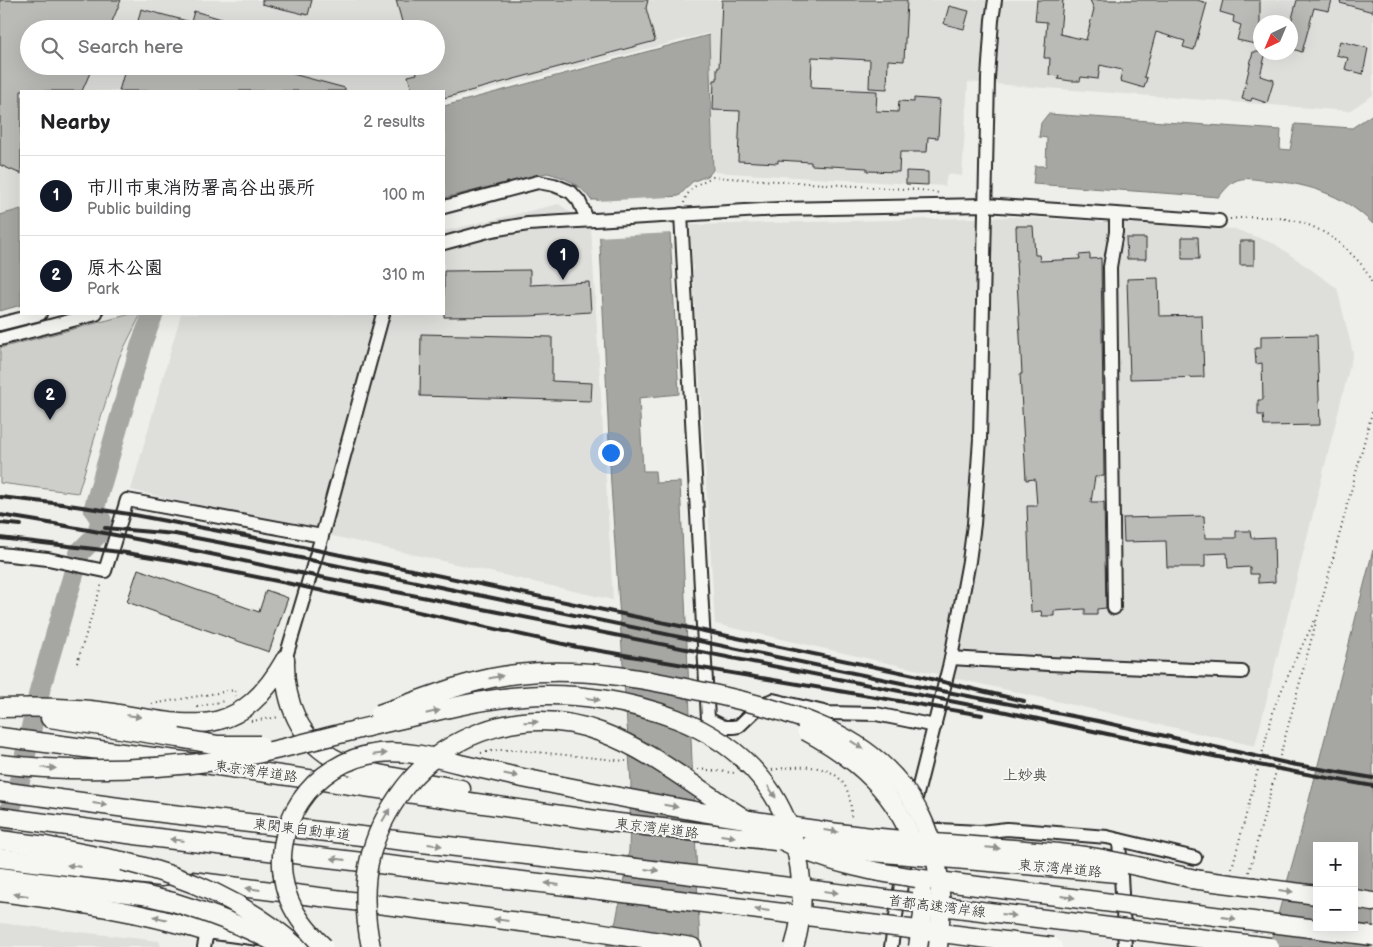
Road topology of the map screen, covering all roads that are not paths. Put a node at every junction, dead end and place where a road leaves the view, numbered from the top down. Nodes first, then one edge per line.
1 (995, 0) edge
2 (985, 205) junction
3 (445, 207) edge
4 (676, 214) junction
5 (1116, 214) junction
6 (592, 219) junction
7 (1219, 220) road end
8 (445, 243) edge
9 (36, 315) edge
10 (92, 315) edge
11 (383, 315) edge
12 (0, 324) edge
13 (0, 340) edge
14 (322, 536) junction
15 (0, 554) edge
16 (1114, 608) dead end
17 (951, 658) junction
18 (285, 660) junction
19 (1242, 672) dead end
20 (656, 682) junction
21 (0, 708) edge
22 (0, 712) edge
23 (85, 716) junction
24 (935, 726) junction
25 (0, 737) edge
26 (0, 764) edge
27 (0, 791) edge
28 (0, 817) edge
29 (610, 822) junction
30 (910, 829) junction
31 (0, 840) edge
32 (1119, 840) junction
33 (0, 858) edge
34 (1195, 858) dead end
35 (604, 864) joint
36 (0, 876) edge
37 (1200, 880) junction
38 (44, 890) junction
39 (600, 890) joint
40 (0, 892) edge
41 (1313, 894) edge
42 (1358, 900) edge
43 (1373, 902) edge
44 (1373, 936) edge
45 (206, 939) edge
46 (282, 947) edge
47 (297, 947) edge
48 (311, 947) edge
49 (324, 947) edge
50 (371, 947) edge
51 (692, 947) edge
52 (794, 947) edge
53 (891, 947) edge
54 (918, 947) edge
55 (938, 947) edge
56 (1053, 947) edge
57 (1125, 947) edge
58 (1270, 947) edge

1 - 2 street
2 - 4 street
2 - 5 street
2 - 17 street
3 - 6 street
4 - 6 street
4 - 24 street
5 - 7 street
5 - 16 street
6 - 8 street
9 - 12 street
10 - 13 street
11 - 14 street
14 - 15 street
14 - 18 street
17 - 19 street
17 - 24 street
23 -> 18 highway
18 - 29 highway
23 -> 20 highway, bridge
20 - 54 highway, bridge
20 -> 55 highway, bridge
21 - 23 highway
22 - 23 highway
24 - 30 street
25 - 29 highway, 東京湾岸道路
26 -> 52 highway, bridge
27 -> 35 highway, 東関東自動車道, bridge
39 -> 28 highway, 東関東自動車道, bridge
29 -> 37 highway, 東京湾岸道路, bridge
30 - 32 street
30 - 53 street
31 - 47 highway, bridge
32 - 34 street
32 - 57 street
51 -> 33 highway
35 -> 58 highway, 首都高速湾岸線, bridge
36 - 38 highway
37 -> 41 highway, 東京湾岸道路, bridge
49 -> 37 highway, bridge
38 -> 40 highway
45 -> 38 highway
38 - 46 highway, bridge
56 -> 39 highway, 首都高速湾岸線, bridge
42 - 43 highway
50 -> 44 highway, bridge
45 - 48 street

